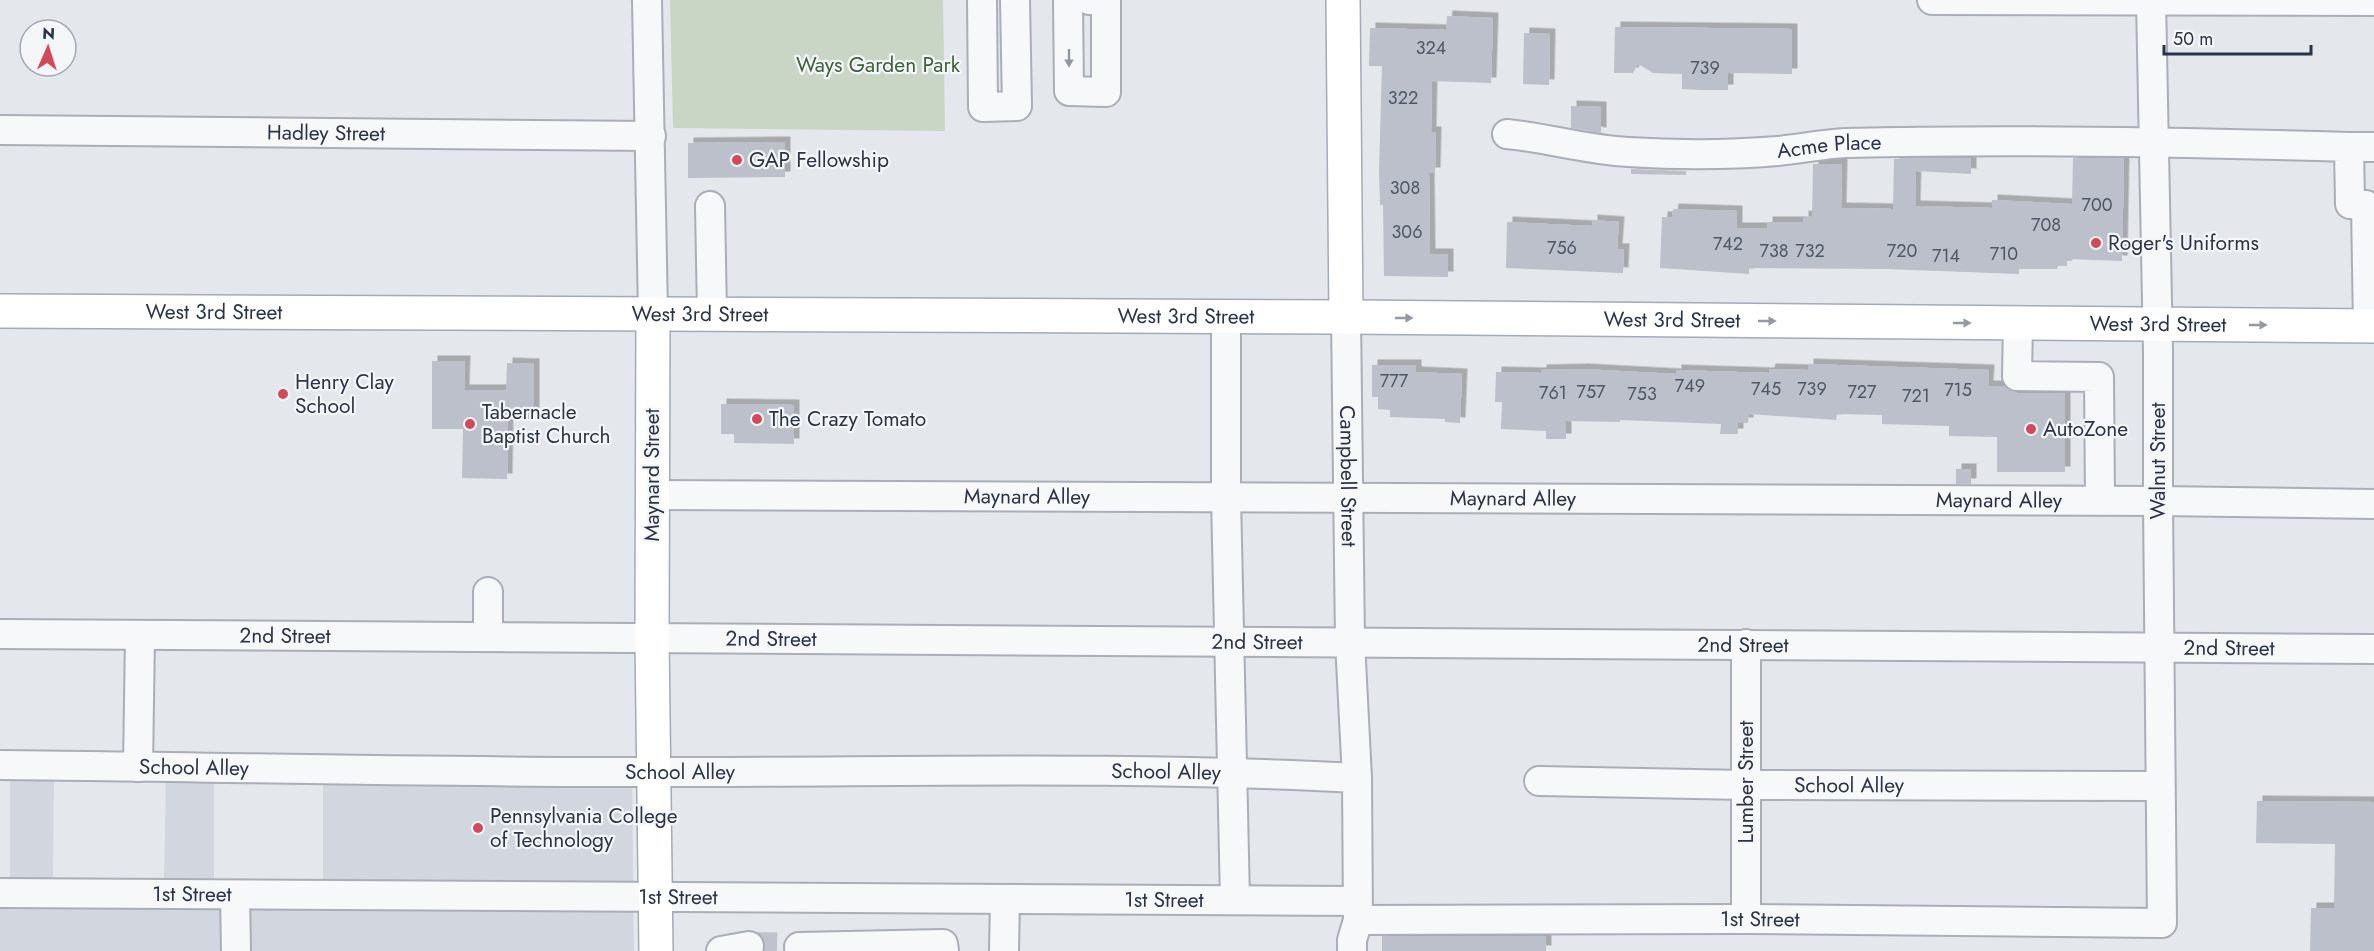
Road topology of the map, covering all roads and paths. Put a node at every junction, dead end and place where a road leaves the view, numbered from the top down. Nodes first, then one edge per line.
1 (647, 0) edge
2 (982, 0) edge
3 (1015, 0) edge
4 (1068, 0) edge
5 (1089, 0) edge
6 (1343, 0) edge
7 (1932, 0) edge
8 (2151, 1) edge
9 (2374, 2) edge
10 (0, 130) edge
11 (1507, 134) dead end
12 (651, 136) junction
13 (2153, 141) junction
14 (2362, 147) edge
15 (710, 206) dead end
16 (0, 310) edge
17 (653, 314) junction
18 (712, 314) junction
19 (1226, 317) junction
20 (1346, 317) junction
21 (2018, 323) junction
22 (2158, 324) junction
23 (2371, 326) edge
24 (652, 495) junction
25 (1226, 497) junction
26 (1350, 498) junction
27 (2100, 500) junction
28 (2158, 501) junction
29 (2374, 504) edge
30 (488, 592) dead end
31 (0, 634) edge
32 (140, 634) junction
33 (488, 636) junction
34 (652, 638) junction
35 (1229, 641) junction
36 (1350, 642) junction
37 (1746, 644) junction
38 (2159, 647) junction
39 (2374, 649) edge
40 (0, 765) edge
41 (138, 767) junction
42 (653, 772) junction
43 (1231, 772) junction
44 (1358, 778) junction
45 (1539, 781) dead end
46 (1746, 785) junction
47 (2160, 786) junction
48 (0, 893) edge
49 (235, 895) junction
50 (656, 897) junction
51 (1005, 899) junction
52 (1235, 900) junction
53 (1358, 911) junction
54 (1746, 919) junction
55 (2162, 923) joint
56 (749, 946) dead end
57 (799, 947) dead end
58 (236, 951) edge
59 (656, 951) edge
60 (722, 951) edge
61 (944, 951) edge
62 (1004, 951) edge
63 (1352, 951) edge

1 - 12 street, Maynard Street
2 - 3 street
4 -> 5 street
6 - 20 main road, Campbell Street
7 - 8 street
8 - 9 street
8 - 13 street, Walnut Street
10 - 12 street, Hadley Street
11 - 13 street, Acme Place
12 - 17 street, Maynard Street
13 - 14 street, Acme Place
13 - 22 street, Walnut Street
14 - 23 street
15 - 18 street
16 - 17 main road, West 3rd Street
17 - 18 main road, West 3rd Street
17 - 24 main road, Maynard Street
18 - 19 main road, West 3rd Street
19 - 20 main road, West 3rd Street
19 - 25 street
20 -> 21 main road, West 3rd Street
20 - 26 street, Campbell Street
21 - 22 main road, West 3rd Street
21 - 27 street
22 -> 23 main road, West 3rd Street
22 - 28 street, Walnut Street
24 - 25 street, Maynard Alley
24 - 34 main road, Maynard Street
25 - 26 street, Maynard Alley
25 - 35 street
26 - 27 street, Maynard Alley
26 - 36 street, Campbell Street
27 - 28 street, Maynard Alley
28 - 29 street, Maynard Alley
28 - 38 street, Walnut Street
30 - 33 street
31 - 32 street, 2nd Street
32 - 33 street, 2nd Street
32 - 41 street
33 - 34 street, 2nd Street
34 - 35 street, 2nd Street
34 - 42 main road, Maynard Street
35 - 36 street, 2nd Street
35 - 43 street
36 - 37 street, 2nd Street
36 - 44 street, Campbell Street
37 - 38 street, 2nd Street
37 - 46 street, Lumber Street
38 - 39 street, 2nd Street
38 - 47 street, Walnut Street
40 - 41 street, School Alley
41 - 42 street, School Alley
42 - 43 street, School Alley
42 - 50 main road, Maynard Street
43 - 44 street, School Alley
43 - 52 street
44 - 53 street, Campbell Street
45 - 46 street, School Alley
46 - 47 street, School Alley
46 - 54 street, Lumber Street
47 - 55 street, Walnut Street
48 - 49 street, 1st Street
49 - 50 street, 1st Street
49 - 58 street
50 - 51 street, 1st Street
50 - 59 main road, Maynard Street
51 - 52 street, 1st Street
51 - 62 street
52 - 53 street, 1st Street
53 - 54 street, 1st Street
53 - 63 street, Campbell Street
54 - 55 street, 1st Street
56 - 60 street
57 - 61 street

